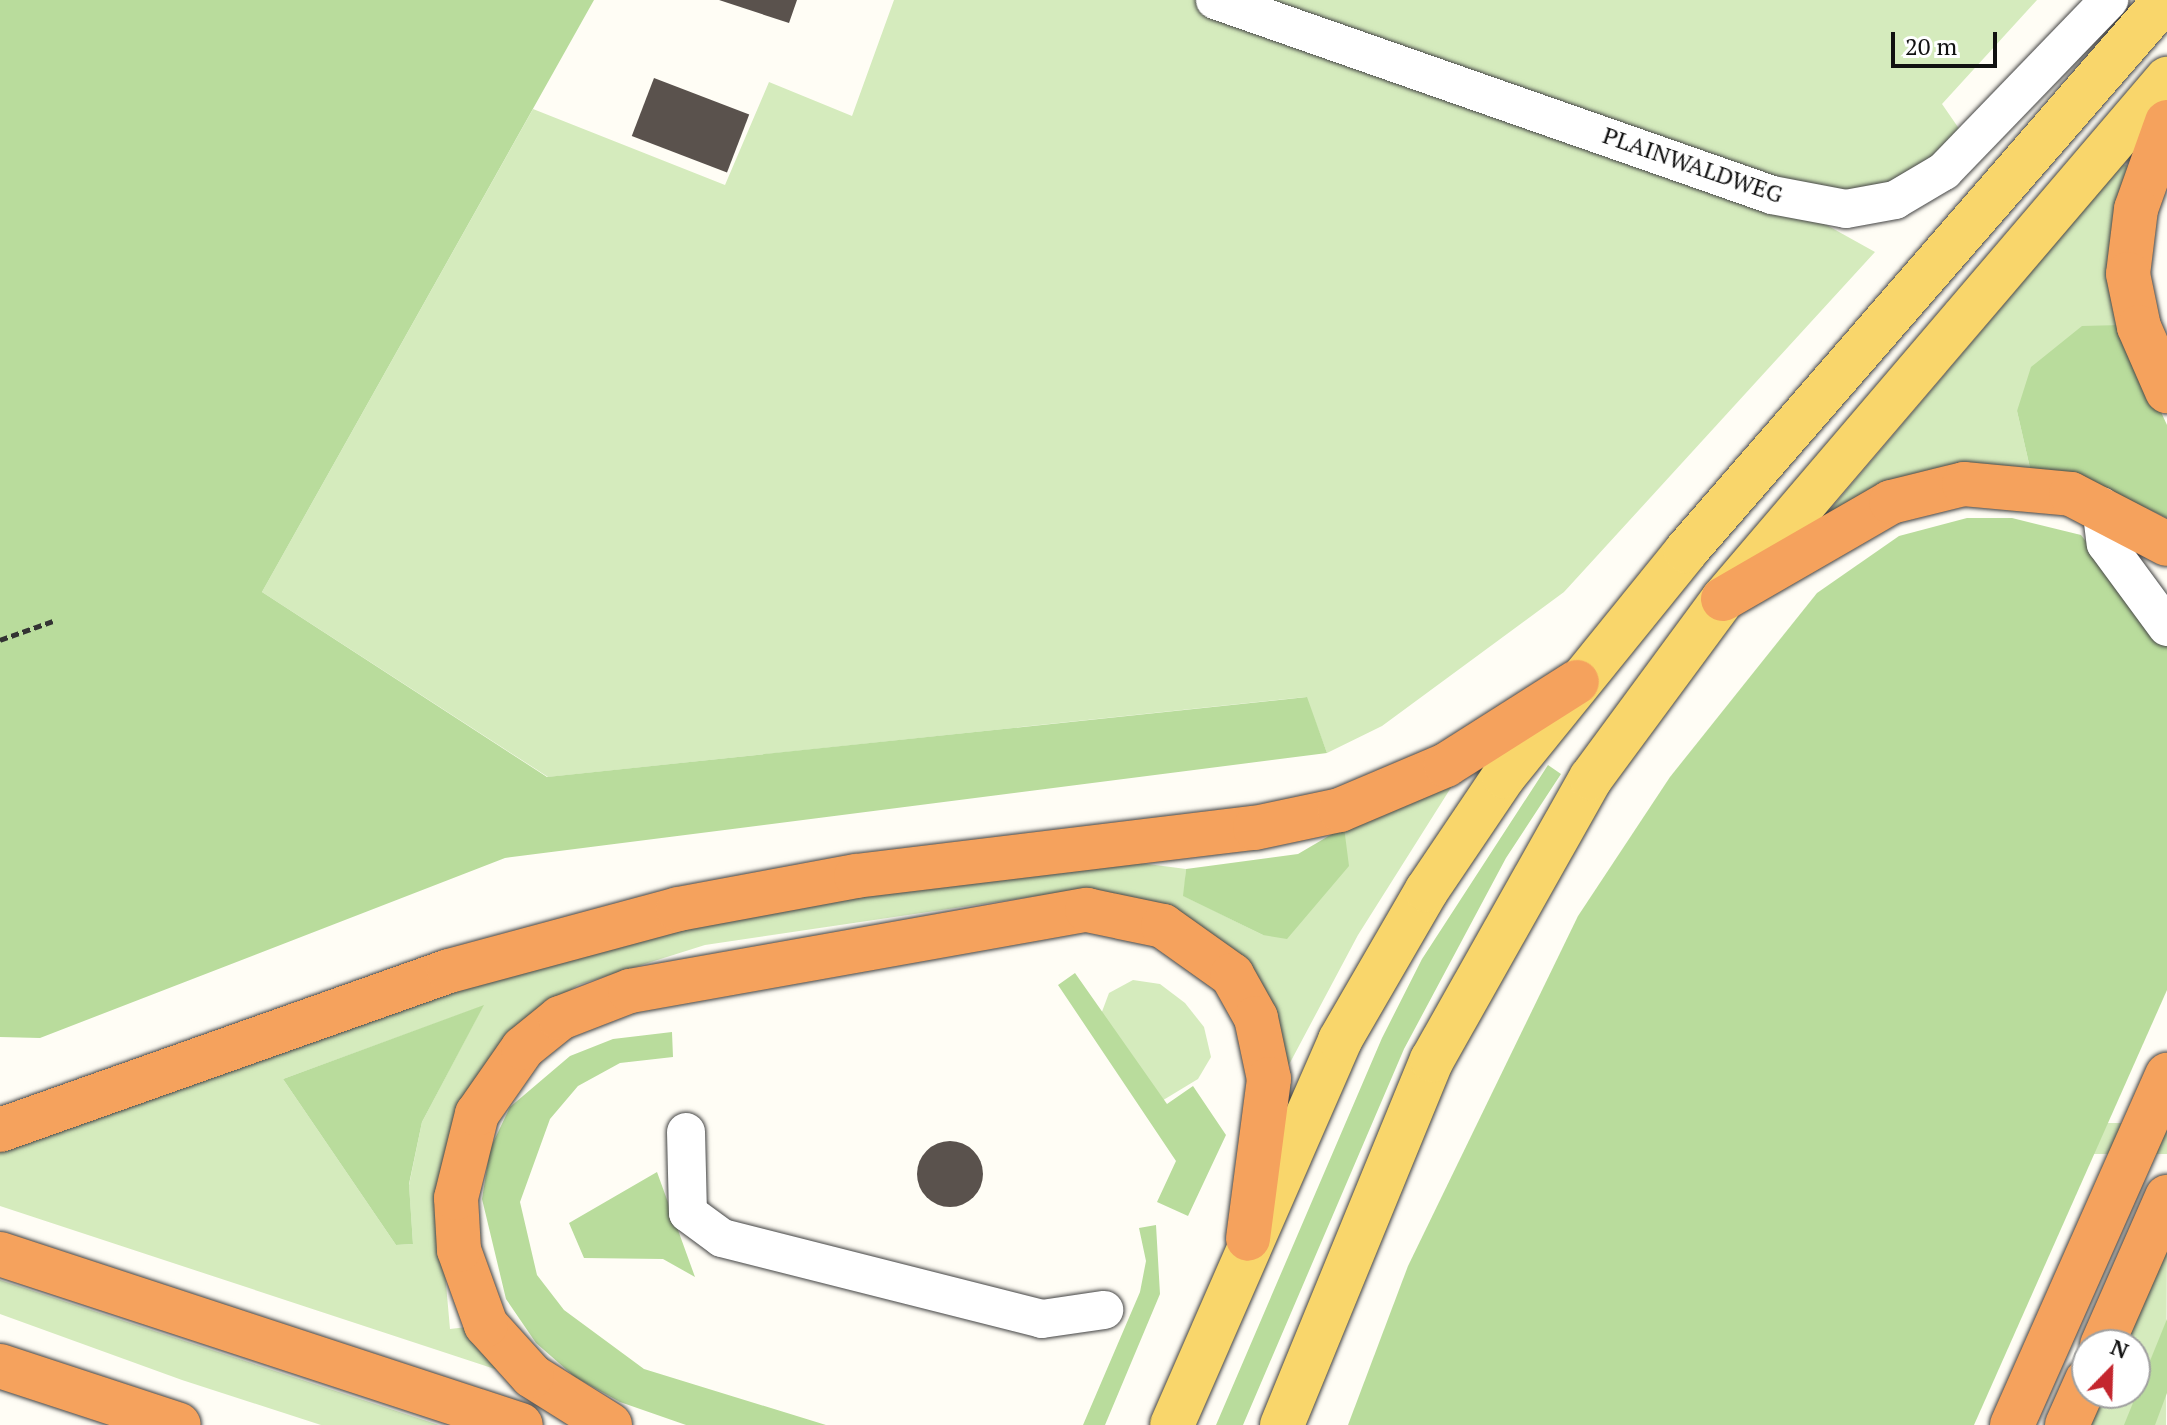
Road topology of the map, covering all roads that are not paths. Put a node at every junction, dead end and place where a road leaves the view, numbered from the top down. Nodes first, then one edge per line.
1 (1215, 0) edge
2 (2109, 0) edge
3 (2165, 0) edge
4 (2167, 79) edge
5 (2167, 122) edge
6 (2167, 391) edge
7 (2101, 506) junction
8 (2167, 544) edge
9 (1723, 599) junction
10 (2167, 627) edge
11 (1577, 682) junction
12 (2167, 1075) edge
13 (0, 1130) edge
14 (686, 1132) dead end
15 (2167, 1197) edge
16 (1248, 1239) junction
17 (0, 1254) edge
18 (1104, 1310) dead end
19 (2109, 1329) edge
20 (0, 1366) edge
21 (179, 1425) edge
22 (521, 1425) edge
23 (610, 1425) edge
24 (1172, 1425) edge
25 (1282, 1425) edge
26 (2012, 1425) edge

1 - 2 street, PLAINWALDWEG
3 - 11 main road
4 - 9 main road
5 - 6 highway
7 - 8 highway
7 - 9 highway
7 - 10 street
9 - 25 main road
11 - 13 highway
11 - 16 main road
12 - 26 highway
14 - 18 street
15 - 19 highway
16 - 23 highway
16 - 24 main road
17 - 22 highway
20 - 21 highway

